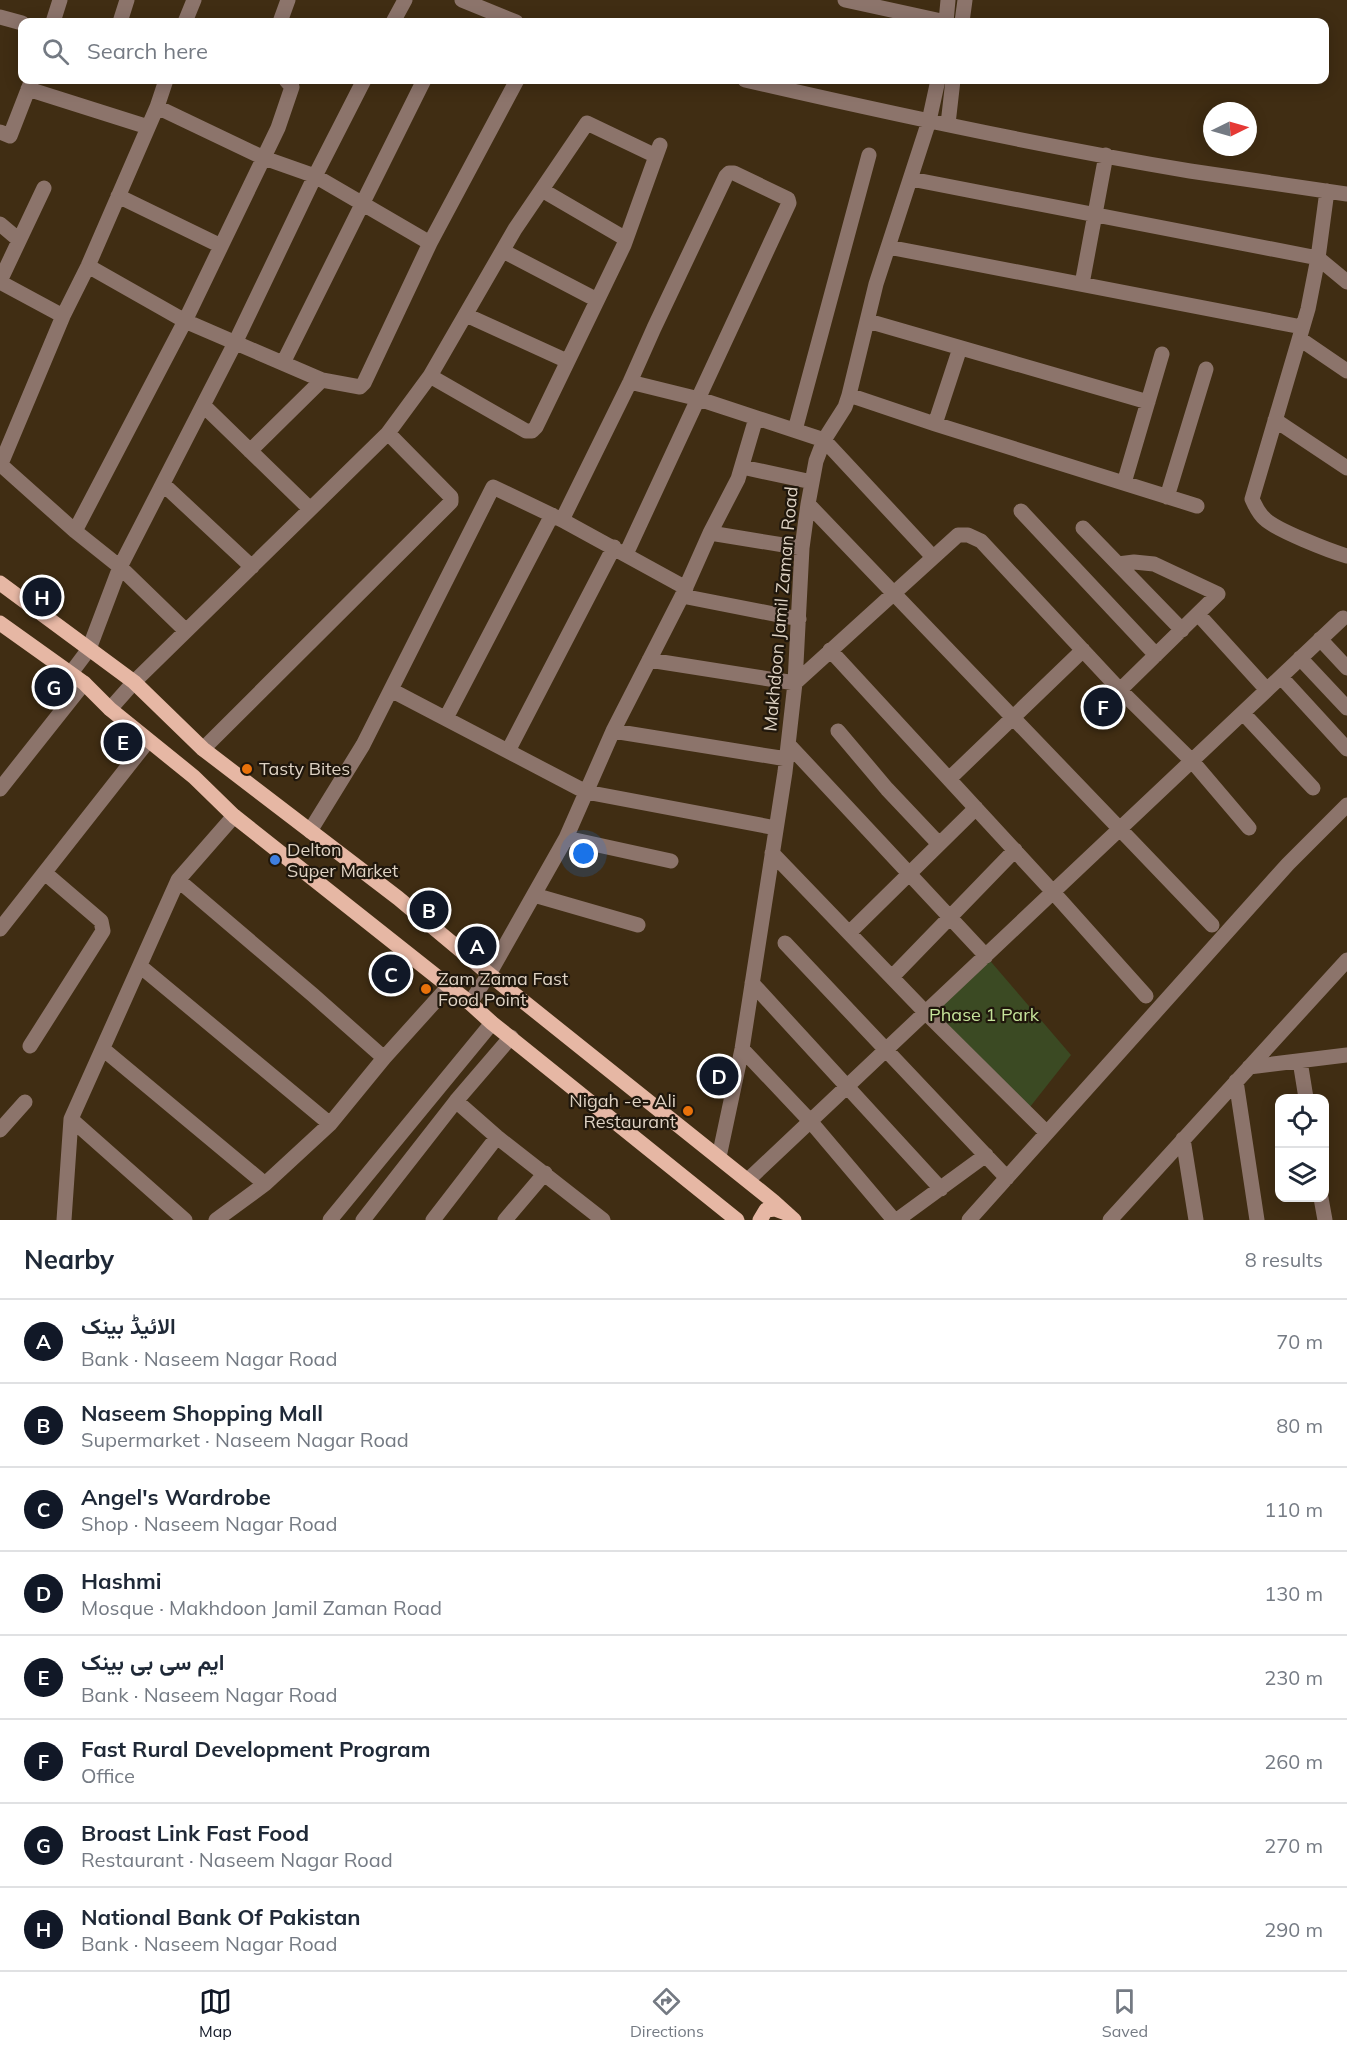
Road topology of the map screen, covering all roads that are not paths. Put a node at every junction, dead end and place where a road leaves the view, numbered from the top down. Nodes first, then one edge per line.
1 (60, 0) edge
2 (127, 0) edge
3 (194, 0) edge
4 (288, 0) edge
5 (405, 0) edge
6 (462, 0) edge
7 (845, 0) edge
8 (948, 0) edge
9 (965, 0) edge
10 (0, 16) edge
11 (54, 18) edge
12 (121, 18) edge
13 (187, 18) edge
14 (281, 18) edge
15 (395, 18) edge
16 (506, 18) edge
17 (928, 18) edge
18 (946, 18) edge
19 (963, 18) edge
20 (18, 22) edge
21 (30, 84) edge
22 (165, 84) edge
23 (289, 84) edge
24 (362, 84) edge
25 (422, 84) edge
26 (515, 84) edge
27 (763, 84) edge
28 (937, 84) edge
29 (953, 84) edge
30 (157, 107) junction
31 (929, 121) junction
32 (948, 124) junction
33 (148, 127) junction
34 (0, 132) edge
35 (869, 155) dead end
36 (1106, 156) junction
37 (264, 158) junction
38 (315, 176) junction
39 (911, 179) junction
40 (44, 188) dead end
41 (542, 190) junction
42 (1327, 191) junction
43 (1347, 194) edge
44 (118, 196) junction
45 (362, 204) junction
46 (1095, 215) junction
47 (0, 224) edge
48 (19, 240) junction
49 (626, 240) junction
50 (430, 243) junction
51 (221, 246) junction
52 (888, 247) junction
53 (503, 251) junction
54 (1318, 258) junction
55 (88, 266) junction
56 (0, 281) edge
57 (1347, 282) edge
58 (1082, 284) junction
59 (597, 300) junction
60 (466, 315) junction
61 (63, 316) junction
62 (185, 321) junction
63 (868, 321) junction
64 (1301, 333) junction
65 (235, 343) junction
66 (960, 348) junction
67 (1162, 354) dead end
68 (567, 361) junction
69 (283, 363) junction
70 (1206, 369) dead end
71 (1347, 371) edge
72 (430, 376) junction
73 (322, 380) junction
74 (630, 382) junction
75 (849, 394) junction
76 (699, 399) junction
77 (1148, 402) junction
78 (203, 405) junction
79 (756, 418) junction
80 (1275, 420) junction
81 (934, 424) junction
82 (795, 430) junction
83 (388, 433) junction
84 (824, 440) junction
85 (250, 451) junction
86 (0, 465) edge
87 (742, 467) junction
88 (1347, 468) edge
89 (812, 482) junction
90 (1124, 483) junction
91 (163, 484) junction
92 (1167, 497) junction
93 (808, 504) junction
94 (1197, 506) dead end
95 (310, 510) junction
96 (1021, 511) dead end
97 (557, 517) junction
98 (1083, 528) dead end
99 (75, 531) junction
100 (710, 534) junction
101 (802, 548) junction
102 (620, 551) junction
103 (1347, 556) edge
104 (933, 557) junction
105 (1118, 564) junction
106 (120, 567) junction
107 (252, 567) junction
108 (0, 583) edge
109 (684, 592) junction
110 (892, 592) junction
111 (1198, 614) junction
112 (1343, 618) dead end
113 (799, 619) junction
114 (0, 623) edge
115 (1182, 630) junction
116 (186, 631) junction
117 (1320, 639) junction
118 (89, 649) junction
119 (830, 650) junction
120 (1083, 650) junction
121 (1156, 655) junction
122 (1300, 658) junction
123 (649, 660) junction
124 (1347, 668) edge
125 (71, 673) junction
126 (1281, 677) junction
127 (134, 682) junction
128 (84, 683) junction
129 (795, 683) junction
130 (391, 690) junction
131 (1120, 690) junction
132 (1267, 690) junction
133 (1347, 708) edge
134 (110, 709) junction
135 (1243, 713) junction
136 (1012, 717) junction
137 (446, 718) junction
138 (612, 731) junction
139 (838, 731) dead end
140 (148, 741) junction
141 (202, 748) junction
142 (1347, 749) edge
143 (508, 751) junction
144 (788, 752) junction
145 (1192, 761) junction
146 (949, 779) junction
147 (1313, 788) dead end
148 (0, 789) edge
149 (586, 792) junction
150 (1347, 805) edge
151 (976, 808) junction
152 (234, 816) junction
153 (776, 828) junction
154 (1250, 828) dead end
155 (1120, 829) junction
156 (310, 831) junction
157 (566, 838) junction
158 (939, 844) junction
159 (1015, 850) junction
160 (772, 853) junction
161 (671, 861) dead end
162 (45, 873) junction
163 (908, 873) junction
164 (178, 880) junction
165 (1053, 892) junction
166 (534, 895) junction
167 (951, 918) junction
168 (638, 925) dead end
169 (1212, 925) dead end
170 (0, 929) edge
171 (849, 933) junction
172 (785, 943) dead end
173 (986, 956) junction
174 (1347, 960) edge
175 (140, 966) junction
176 (489, 974) junction
177 (892, 977) junction
178 (752, 983) junction
179 (448, 987) junction
180 (1146, 996) dead end
181 (470, 1003) junction
182 (926, 1013) junction
183 (492, 1023) junction
184 (511, 1037) junction
185 (30, 1046) dead end
186 (103, 1049) junction
187 (742, 1050) junction
188 (886, 1050) junction
189 (1347, 1055) edge
190 (384, 1058) junction
191 (1300, 1061) junction
192 (1249, 1067) junction
193 (1236, 1081) junction
194 (847, 1088) junction
195 (1305, 1094) edge
196 (456, 1101) junction
197 (25, 1102) dead end
198 (71, 1119) junction
199 (811, 1122) junction
200 (330, 1124) junction
201 (0, 1130) edge
202 (1047, 1133) junction
203 (497, 1137) junction
204 (1183, 1139) junction
205 (986, 1155) junction
206 (719, 1157) junction
207 (545, 1173) junction
208 (1007, 1178) junction
209 (748, 1180) junction
210 (265, 1184) junction
211 (941, 1190) junction
212 (1323, 1202) edge
213 (1125, 1203) junction
214 (583, 1214) edge
215 (790, 1217) edge
216 (732, 1218) edge
217 (64, 1220) edge
218 (185, 1220) edge
219 (216, 1220) edge
220 (330, 1220) edge
221 (363, 1220) edge
222 (433, 1220) edge
223 (505, 1220) edge
224 (603, 1220) edge
225 (760, 1220) edge
226 (896, 1220) edge
227 (969, 1220) edge
228 (1110, 1220) edge
229 (1128, 1220) edge
230 (1196, 1220) edge
231 (1257, 1220) edge
232 (1325, 1220) edge

1 - 11 street
2 - 12 street
3 - 13 street
4 - 14 street
5 - 15 street
6 - 16 street
7 - 17 street
8 - 18 street
9 - 19 street
10 - 20 street
21 - 33 street
21 - 34 street
22 - 30 street
23 - 37 street
24 - 38 street
25 - 45 street
26 - 50 street
27 - 31 street
28 - 31 street, Makhdoon Jamil Zaman Road
29 - 32 street
30 - 33 street
30 - 37 street
31 - 32 street
31 - 39 street, Makhdoon Jamil Zaman Road
32 - 36 street
33 - 44 street
35 - 82 street
36 - 42 street
36 - 46 street
37 - 38 street
37 - 51 street
38 - 45 street
38 - 65 street
39 - 46 street
39 - 52 street, Makhdoon Jamil Zaman Road
40 - 48 street
41 - 49 street
41 - 49 street
41 - 53 street
42 - 43 street
42 - 54 street
44 - 51 street
44 - 55 street
45 - 50 street
45 - 69 street
46 - 54 street
46 - 58 street
47 - 48 street
48 - 56 street
49 - 59 street
50 - 73 street
51 - 62 street
52 - 58 street
52 - 63 street, Makhdoon Jamil Zaman Road
53 - 59 street
53 - 60 street
54 - 57 street
54 - 64 street
55 - 61 street
55 - 62 street
56 - 61 street
58 - 64 street
59 - 68 street
60 - 68 street
60 - 72 street
61 - 86 street
62 - 65 street
62 - 99 street
63 - 66 street
63 - 75 street, Makhdoon Jamil Zaman Road
64 - 71 street
64 - 80 street
65 - 69 street
65 - 78 street
66 - 77 street
66 - 81 street
67 - 77 street
68 - 72 street
69 - 73 street
70 - 92 street
72 - 83 street
73 - 85 street
74 - 76 street
74 - 76 street
74 - 97 street
75 - 81 street
75 - 84 street, Makhdoon Jamil Zaman Road
76 - 79 street
76 - 102 street
77 - 90 street
78 - 85 street
78 - 91 street
79 - 82 street
79 - 87 street
80 - 88 street
80 - 103 street
81 - 90 street
82 - 84 street
83 - 95 street
83 - 141 street
84 - 89 street, Makhdoon Jamil Zaman Road
84 - 104 street
85 - 95 street
86 - 99 street
87 - 89 street
87 - 100 street
89 - 93 street, Makhdoon Jamil Zaman Road
90 - 92 street
91 - 106 street
91 - 107 street
92 - 94 street
93 - 101 street, Makhdoon Jamil Zaman Road
93 - 110 street
95 - 107 street
96 - 121 street
97 - 102 street
97 - 130 street
97 - 137 street
98 - 105 street
99 - 106 street
100 - 101 street
100 - 109 street
101 - 113 street, Makhdoon Jamil Zaman Road
102 - 109 street
102 - 143 street
104 - 110 street
104 - 120 street
105 - 111 street
105 - 115 street
106 - 116 street
106 - 118 street
107 - 116 street
108 - 118 main road
109 - 113 street
109 - 123 street
110 - 119 street
110 - 136 street
111 - 115 street
111 - 132 street
112 - 117 street
113 - 129 street, Makhdoon Jamil Zaman Road
114 - 125 main road
115 - 121 street
116 - 127 street
117 - 122 street
117 - 124 street
118 - 125 street
118 - 127 main road
119 - 129 street
119 - 146 street
120 - 131 street
120 - 136 street
121 - 131 street
122 - 126 street
122 - 133 street
123 - 129 street
123 - 138 street
125 - 128 main road
126 - 132 street
126 - 142 street
127 - 134 street
127 - 141 main road
128 - 134 main road
128 - 148 street
129 - 144 street, Makhdoon Jamil Zaman Road
130 - 137 street
130 - 156 street
131 - 145 street
132 - 135 street
134 - 140 main road
135 - 145 street
135 - 147 street
136 - 146 street
136 - 155 street
137 - 143 street
138 - 144 street
138 - 149 street
139 - 158 street
140 - 152 main road
140 - 162 street
141 - 156 main road
143 - 149 street
144 - 153 street, Makhdoon Jamil Zaman Road
144 - 163 street
145 - 154 street
145 - 155 street
146 - 151 street
149 - 153 street
149 - 157 street
150 - 202 street
151 - 158 street
151 - 159 street
152 - 164 street
152 - 179 main road
153 - 160 street, Makhdoon Jamil Zaman Road
155 - 165 street
155 - 169 street
156 - 176 main road
157 - 161 street
157 - 166 street
158 - 163 street
159 - 165 street
159 - 167 street
160 - 171 street
160 - 178 street, Makhdoon Jamil Zaman Road
162 - 170 street
162 - 185 street
163 - 167 street
163 - 171 street
164 - 175 street
164 - 190 street
165 - 173 street
165 - 180 street
166 - 168 street
166 - 176 street
167 - 173 street
167 - 177 street
171 - 177 street
172 - 188 street
173 - 182 street
174 - 192 street
175 - 186 street
175 - 200 street
176 - 181 street
176 - 206 main road
177 - 182 street
178 - 187 street, Makhdoon Jamil Zaman Road
178 - 194 street
179 - 181 main road
179 - 190 street
181 - 183 main road
182 - 188 street
182 - 202 street
183 - 184 main road
183 - 220 street
184 - 196 street
184 - 216 main road
186 - 198 street
186 - 210 street
187 - 199 street
187 - 206 street, Makhdoon Jamil Zaman Road
188 - 194 street
188 - 205 street
189 - 191 street
190 - 200 street
191 - 192 street
191 - 195 street
192 - 193 street
193 - 204 street
193 - 231 street
194 - 199 street
194 - 211 street
196 - 203 street
196 - 221 street
197 - 201 street
198 - 217 street
198 - 218 street
199 - 209 street
199 - 226 street
200 - 210 street
202 - 208 street
203 - 207 street
203 - 222 street
204 - 213 street
204 - 230 street
205 - 208 street
205 - 211 street
206 - 209 main road
207 - 214 street
207 - 223 street
208 - 227 street
209 - 215 main road
210 - 219 street
211 - 226 street
212 - 232 street
213 - 228 street
213 - 229 street
214 - 224 street
215 - 225 main road

